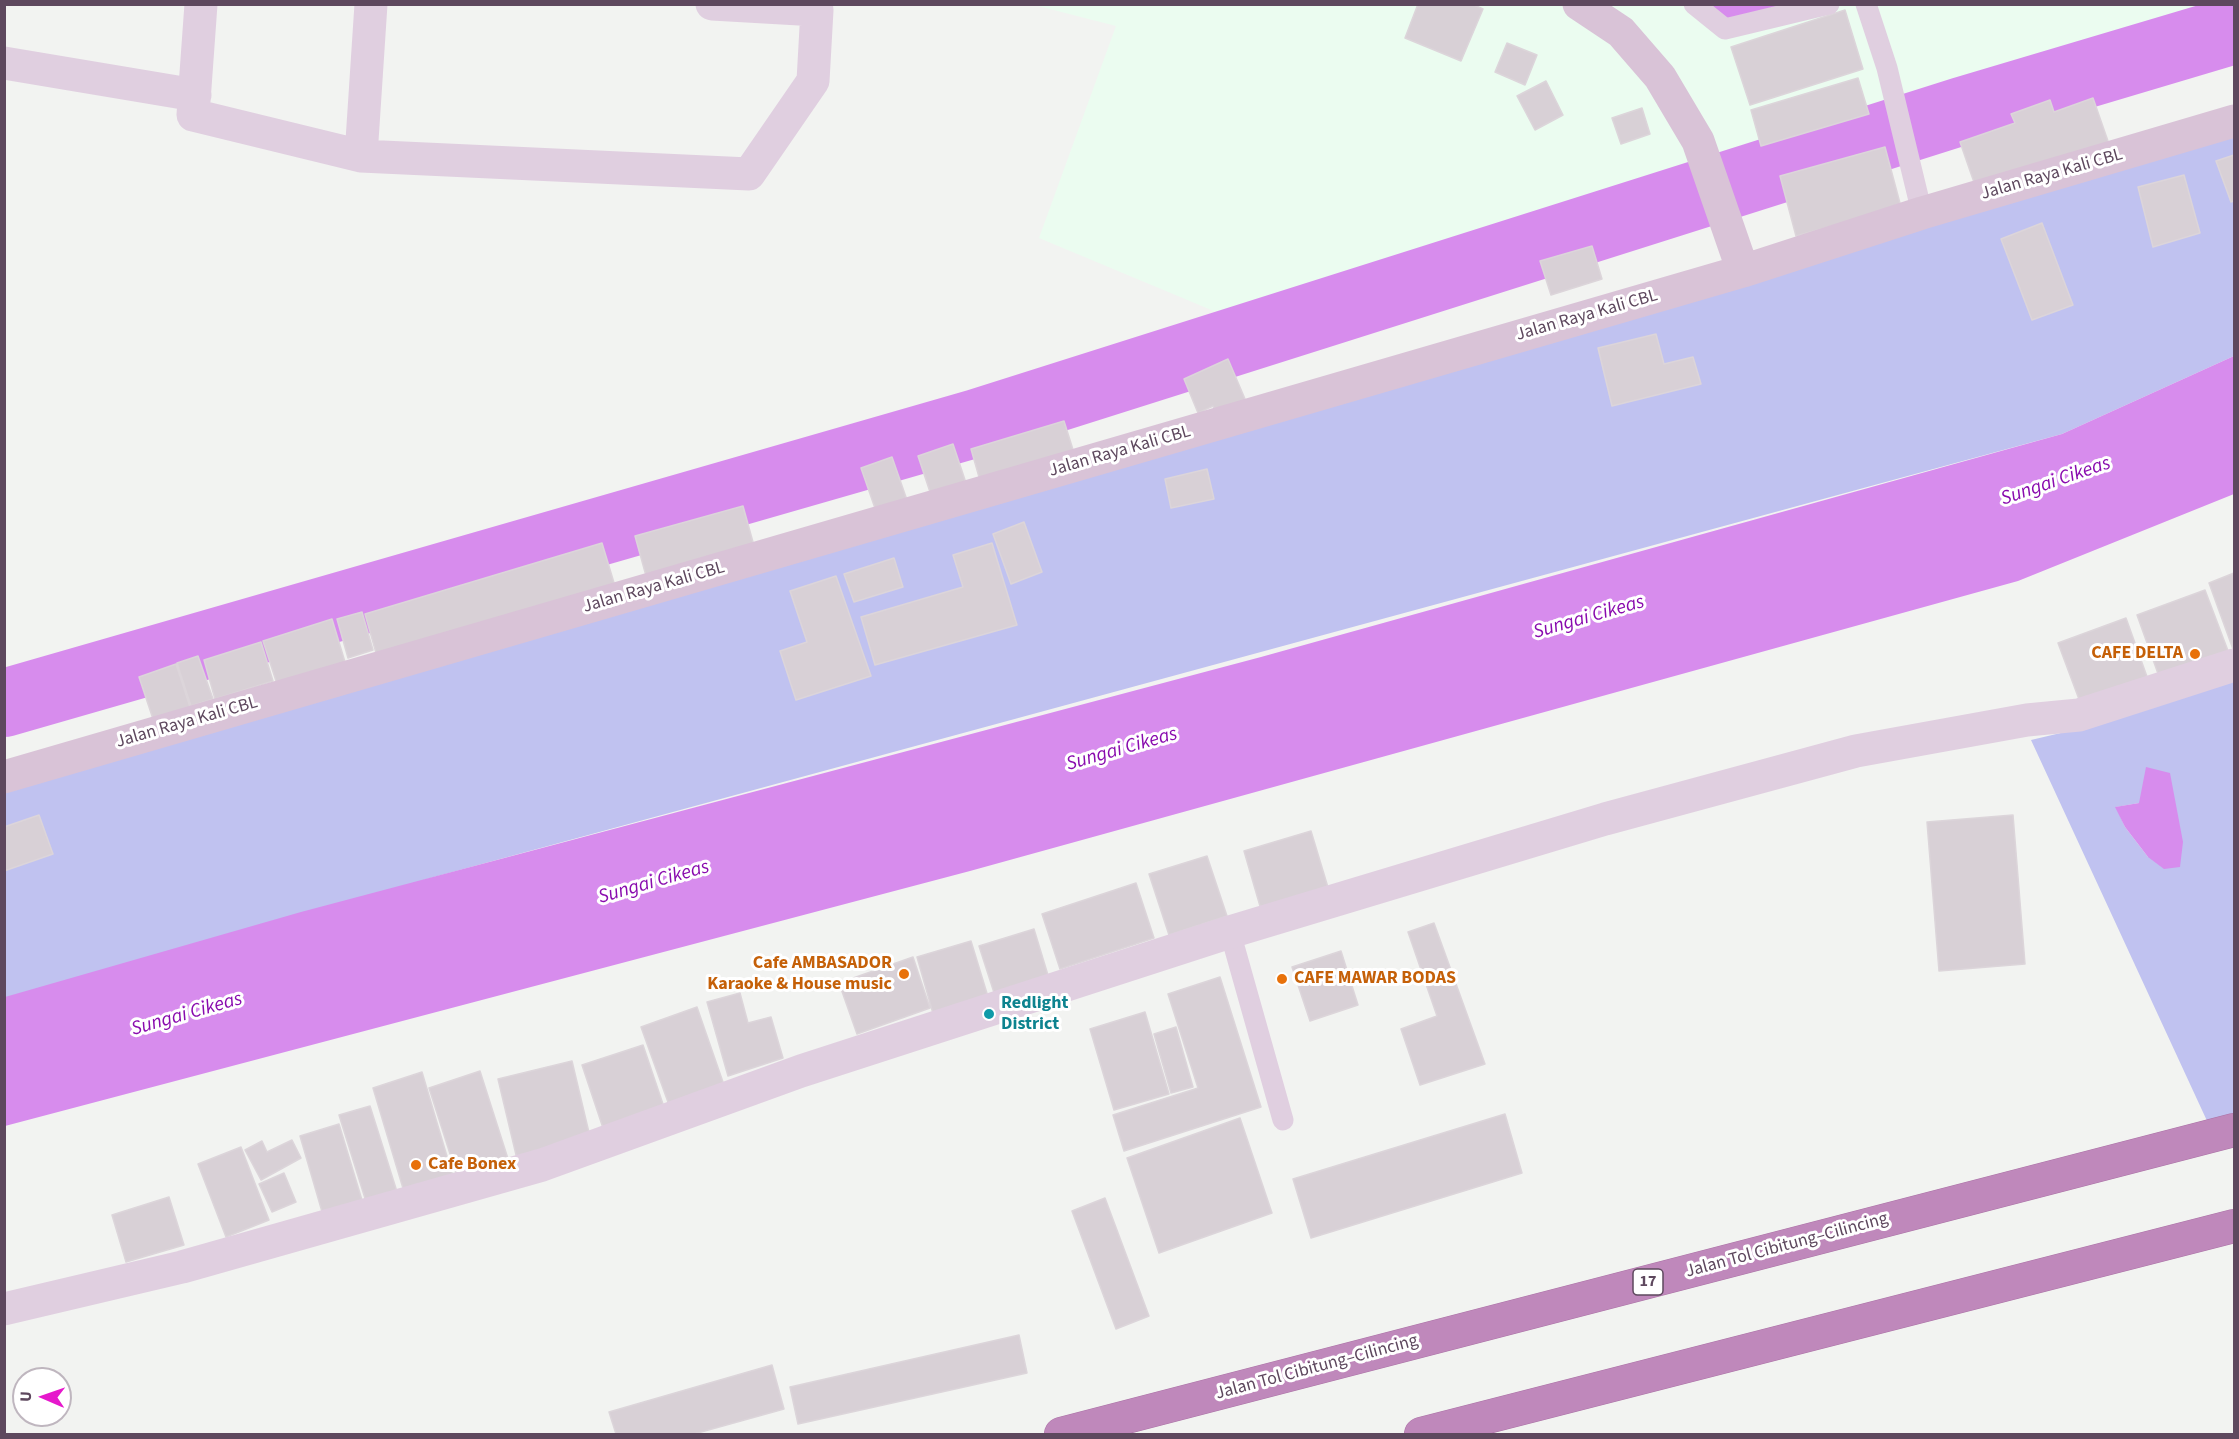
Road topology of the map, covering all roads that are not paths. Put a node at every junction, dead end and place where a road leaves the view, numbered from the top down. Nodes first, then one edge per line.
1 (201, 4) edge
2 (371, 4) edge
3 (712, 4) edge
4 (1579, 4) edge
5 (1694, 4) edge
6 (1828, 4) edge
7 (1866, 4) edge
8 (4, 63) edge
9 (195, 95) junction
10 (2235, 121) edge
11 (361, 156) junction
12 (1922, 213) junction
13 (1743, 271) junction
14 (2235, 665) edge
15 (4, 777) edge
16 (1230, 932) junction
17 (1283, 1120) dead end
18 (2235, 1130) edge
19 (2235, 1226) edge
20 (4, 1309) edge
21 (1061, 1434) edge
22 (1421, 1434) edge

1 - 9 street
2 - 11 street
3 - 11 street
4 - 13 main road
5 - 6 lane
7 - 12 lane
8 - 9 street
9 - 11 street
10 - 12 main road, Jalan Raya Kali CBL
12 - 13 main road, Jalan Raya Kali CBL
13 - 15 main road, Jalan Raya Kali CBL
14 - 16 street
16 - 17 lane
16 - 20 street
18 - 21 highway, Jalan Tol Cibitung–Cilincing / 17
19 - 22 highway

